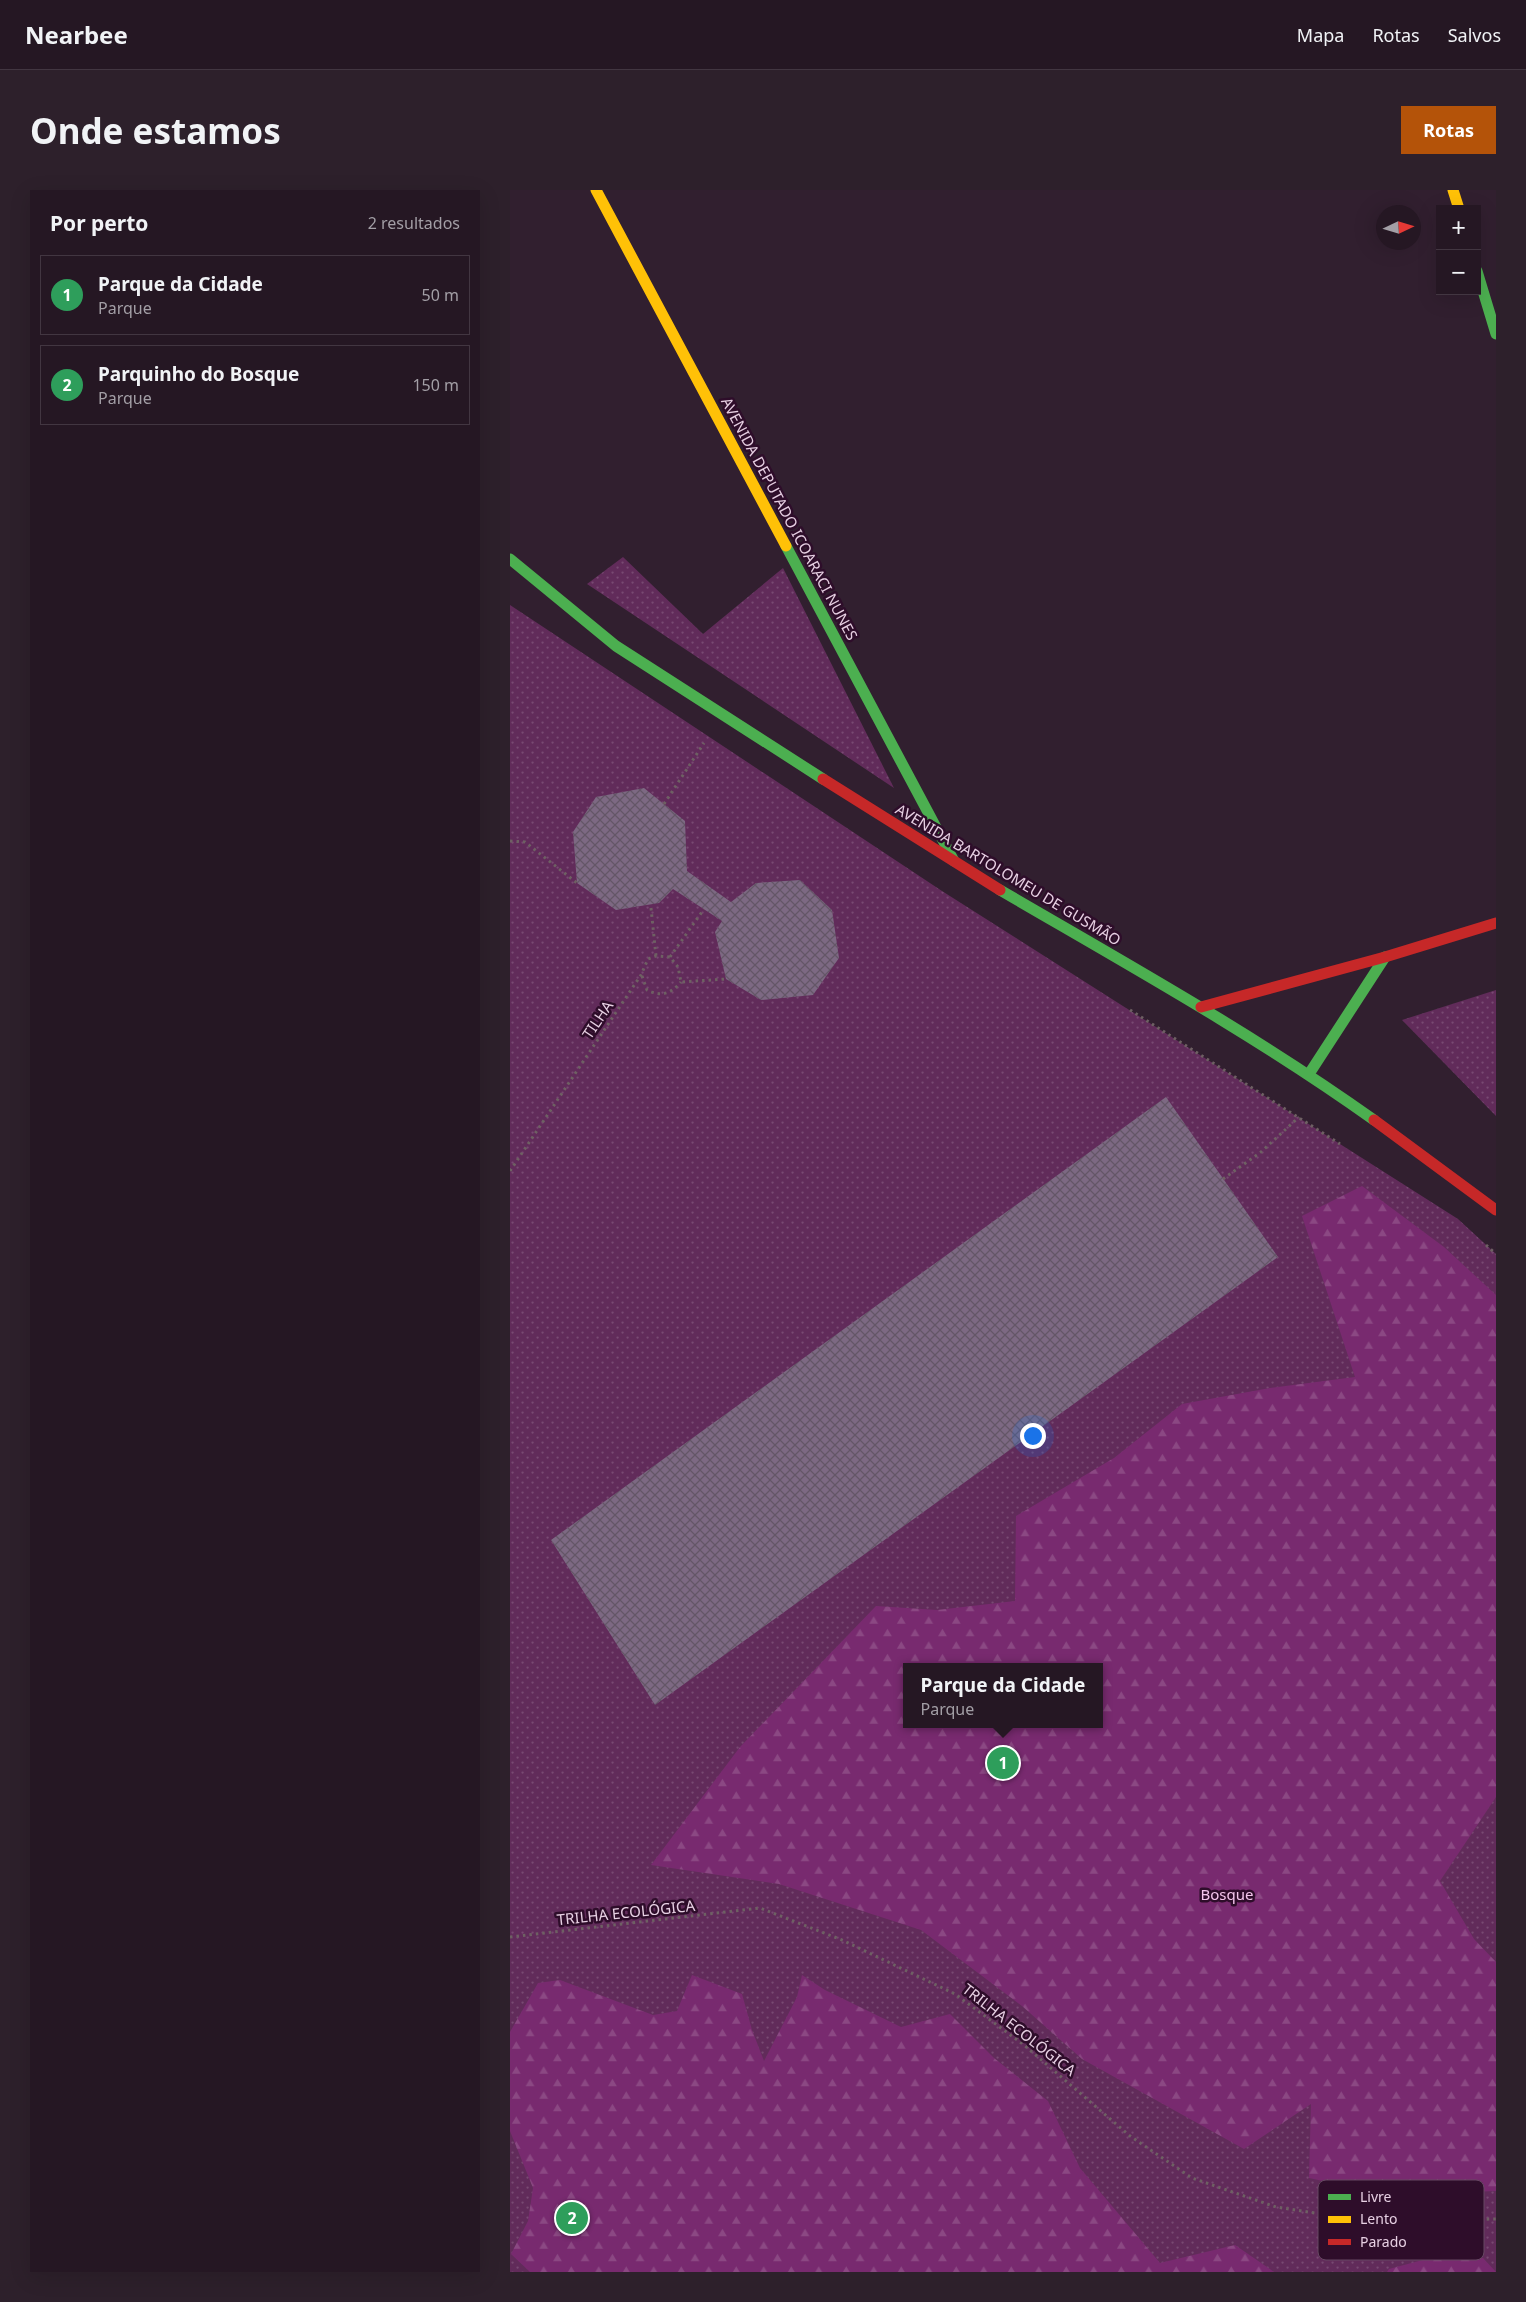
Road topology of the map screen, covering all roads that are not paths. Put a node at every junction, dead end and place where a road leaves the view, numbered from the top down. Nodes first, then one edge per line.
1 (596, 190) edge
2 (1453, 190) edge
3 (1458, 205) edge
4 (1481, 284) edge
5 (1496, 334) edge
6 (510, 559) edge
7 (955, 864) junction
8 (1496, 923) edge
9 (1385, 957) junction
10 (1201, 1007) junction
11 (1308, 1074) junction
12 (1496, 1210) edge

1 - 7 street, AVENIDA DEPUTADO ICOARACI NUNES
2 - 3 street
4 - 5 street
6 - 7 street, AVENIDA BARTOLOMEU DE GUSMÃO
7 - 10 street, AVENIDA BARTOLOMEU DE GUSMÃO
8 - 9 street
9 - 10 street
9 - 11 street
10 - 11 street, AVENIDA BARTOLOMEU DE GUSMÃO
11 - 12 street, AVENIDA BARTOLOMEU DE GUSMÃO

